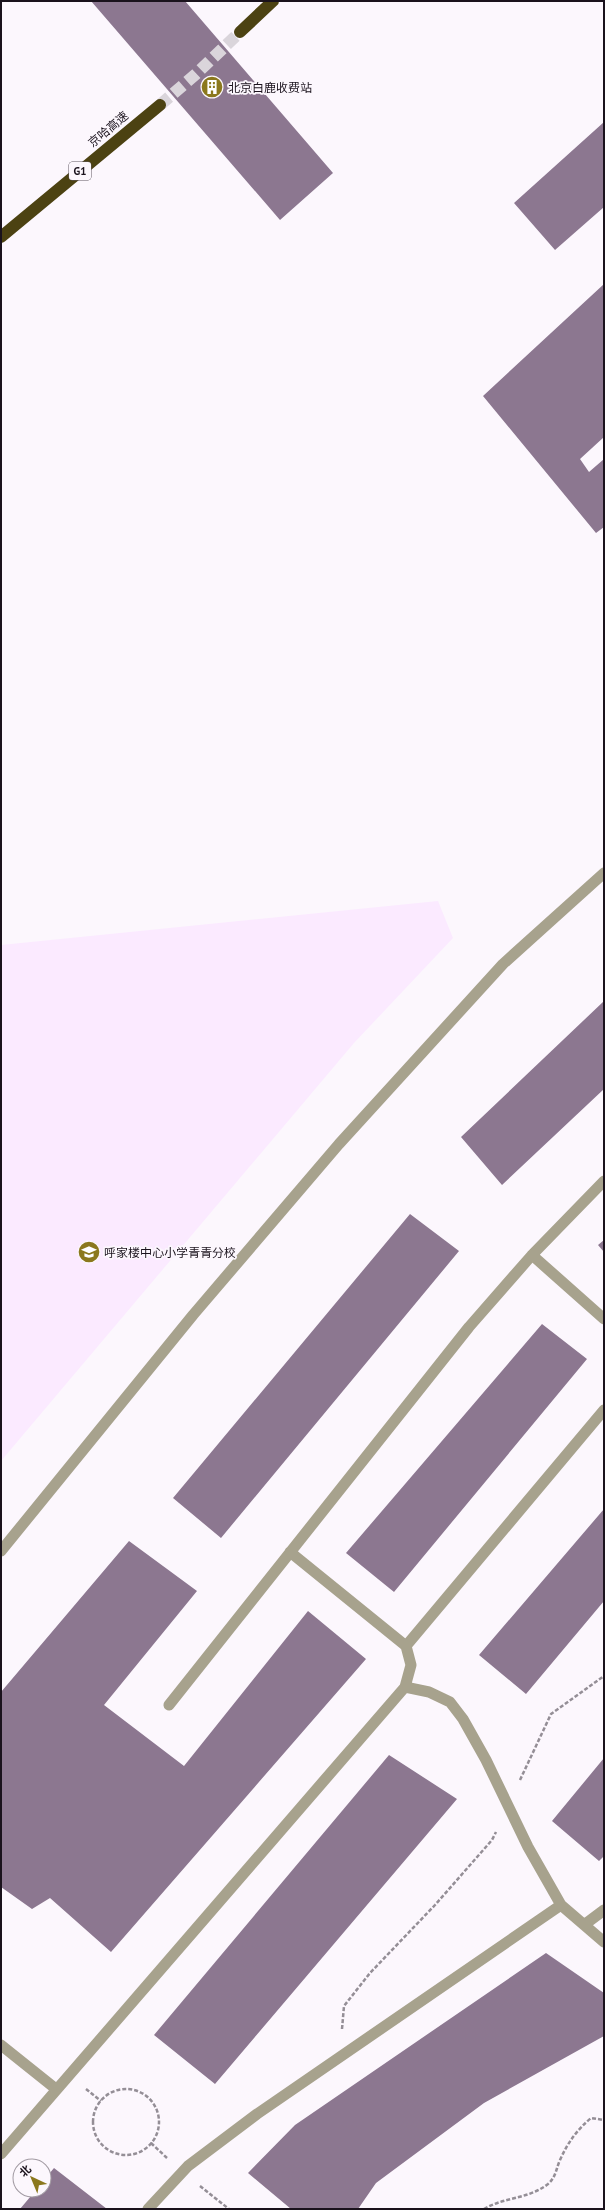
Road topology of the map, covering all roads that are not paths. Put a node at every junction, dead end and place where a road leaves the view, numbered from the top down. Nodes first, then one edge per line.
1 (273, 1) edge
2 (240, 32) tunnel mouth
3 (160, 105) tunnel mouth
4 (1, 237) edge
5 (604, 873) edge
6 (604, 1182) edge
7 (532, 1255) junction
8 (604, 1319) edge
9 (604, 1410) edge
10 (1, 1551) edge
11 (290, 1552) junction
12 (406, 1646) junction
13 (405, 1687) junction
14 (170, 1705) dead end
15 (561, 1905) junction
16 (604, 1910) edge
17 (584, 1925) junction
18 (604, 1942) edge
19 (1, 2045) edge
20 (56, 2089) junction
21 (1, 2154) edge
22 (148, 2209) edge

1 - 2 highway
3 - 4 highway, 京哈高速 / G1
5 - 10 street
6 - 7 street
7 - 8 street
7 - 11 street
9 - 12 street
11 - 12 street
11 - 14 street
12 - 13 street
13 - 15 street
13 - 20 street
15 - 17 street
15 - 22 street
16 - 17 street
17 - 18 street
19 - 20 street
20 - 21 street

